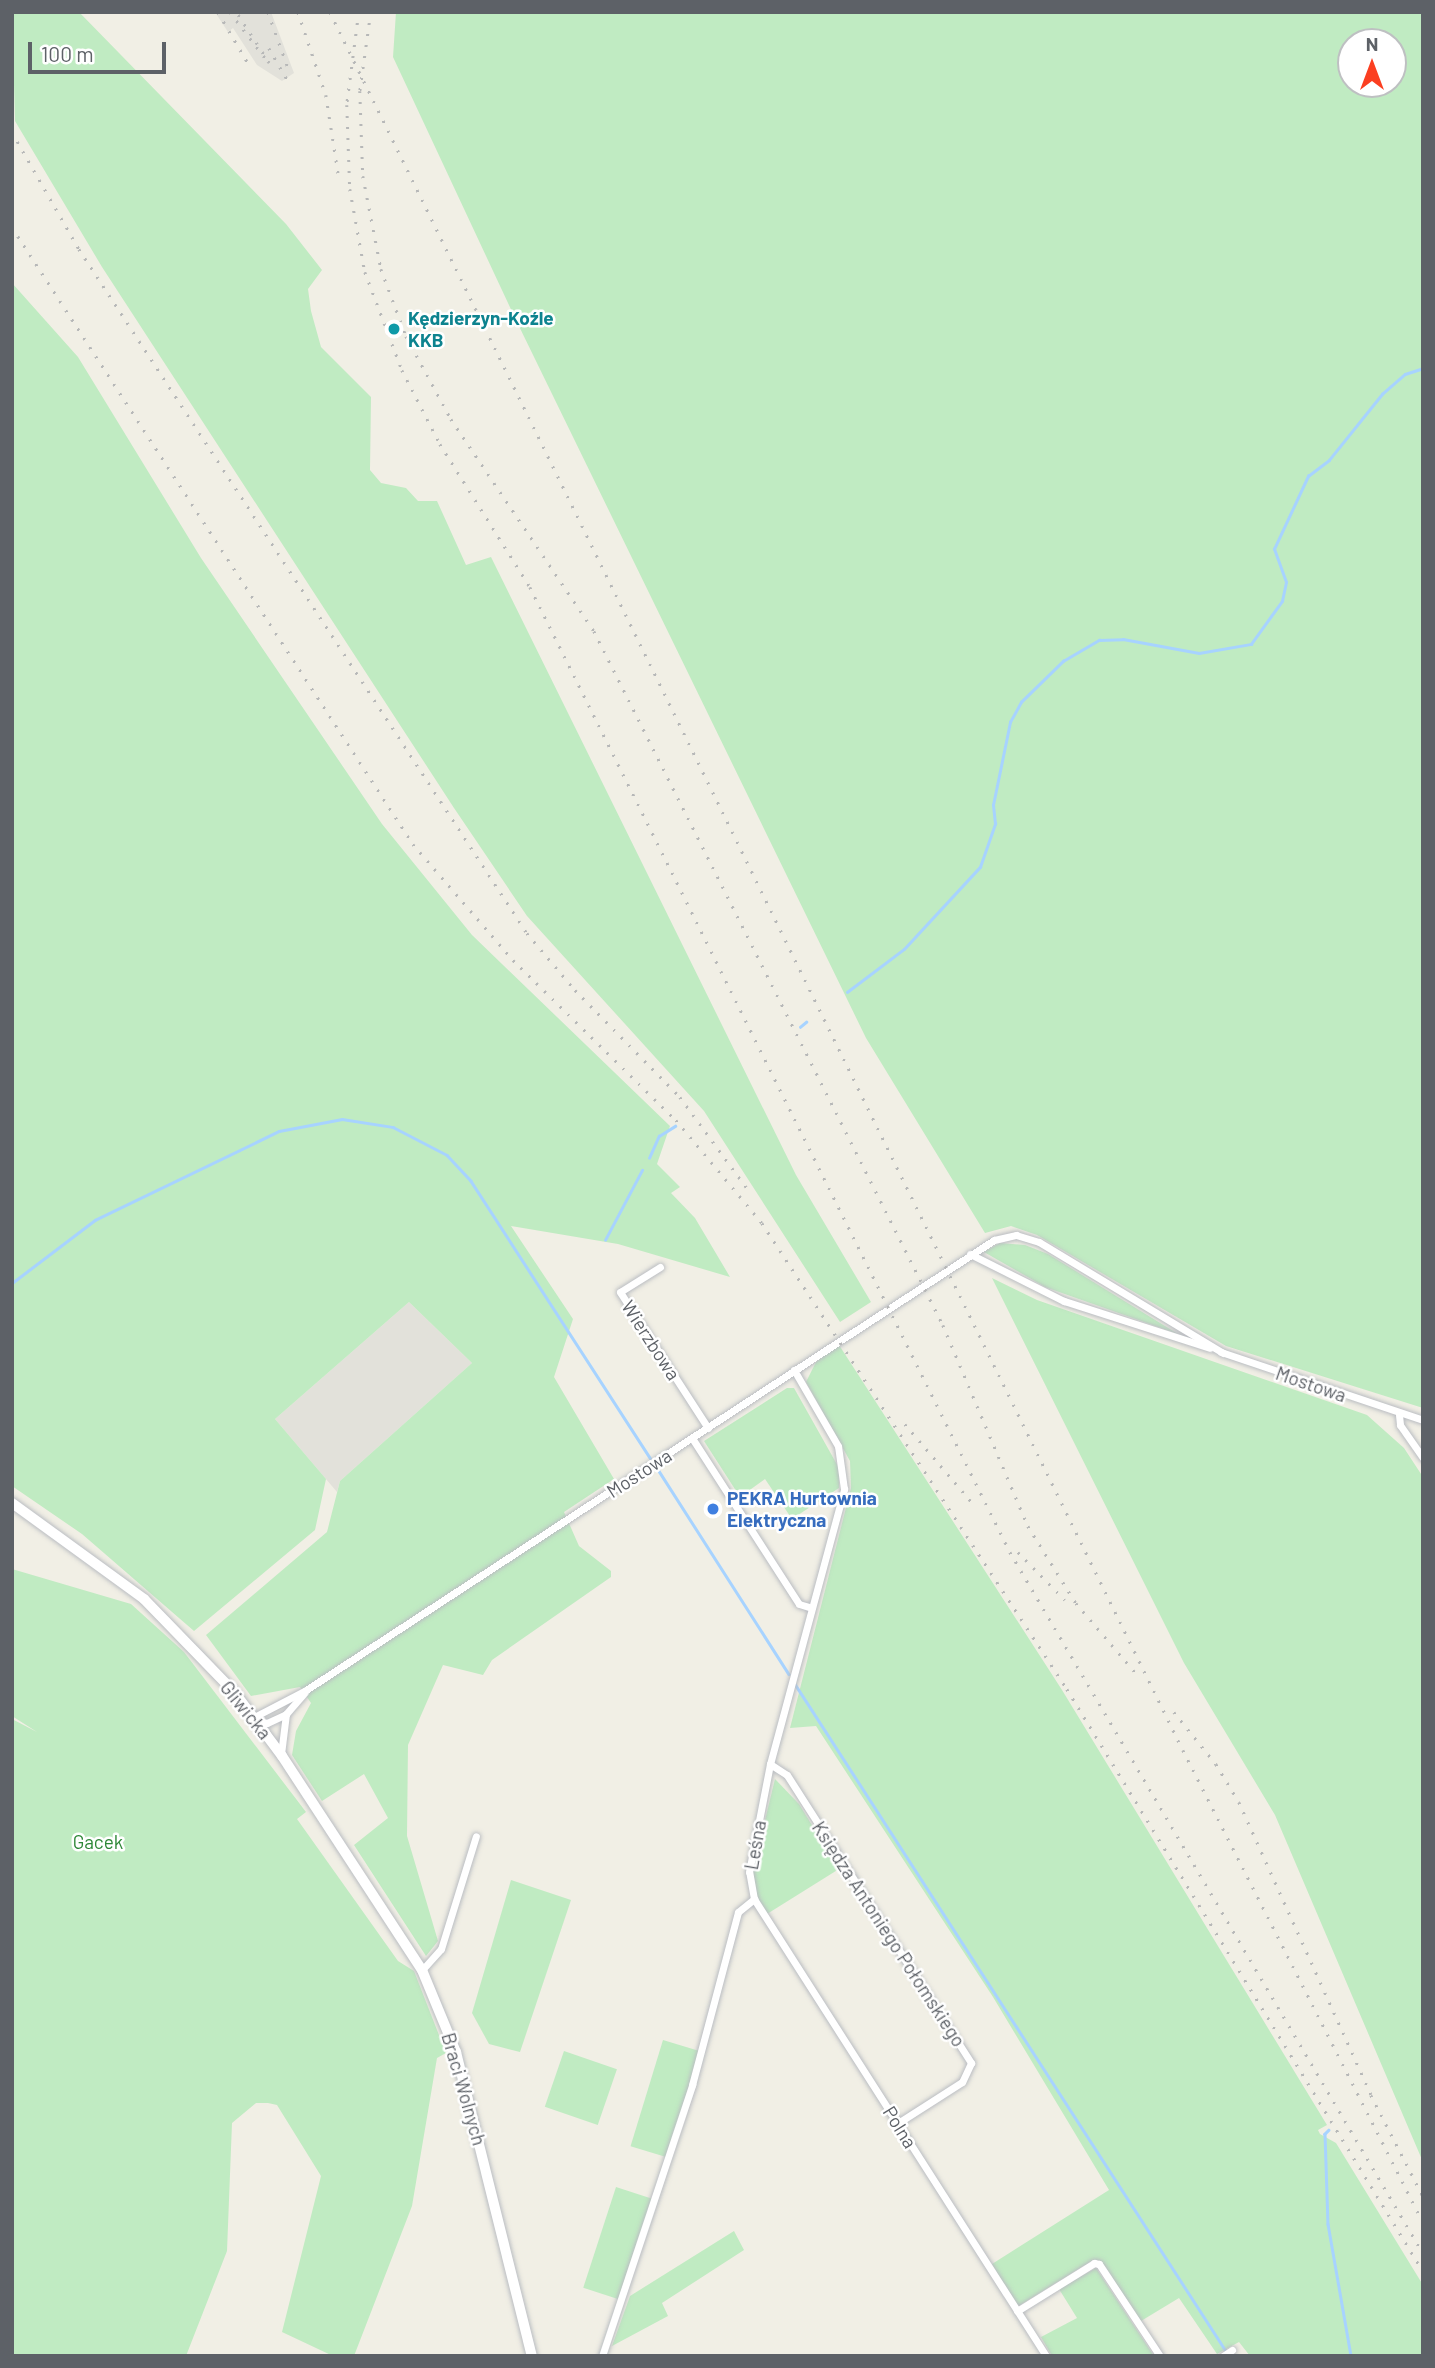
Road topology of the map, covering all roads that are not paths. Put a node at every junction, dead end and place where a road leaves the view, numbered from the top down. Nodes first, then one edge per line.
1 (970, 1254) junction
2 (660, 1267) dead end
3 (1223, 1353) junction
4 (794, 1370) junction
5 (1399, 1415) junction
6 (1423, 1420) edge
7 (708, 1428) junction
8 (692, 1438) junction
9 (1423, 1458) edge
10 (12, 1503) edge
11 (809, 1607) junction
12 (306, 1690) junction
13 (286, 1714) junction
14 (256, 1719) junction
15 (282, 1756) junction
16 (770, 1764) junction
17 (476, 1836) dead end
18 (754, 1899) junction
19 (422, 1970) junction
20 (898, 2123) junction
21 (1017, 2311) junction
22 (532, 2356) edge
23 (602, 2356) edge
24 (1045, 2356) edge
25 (1160, 2356) edge

1 - 3 street, Mostowa
1 - 3 street, Mostowa
1 - 4 street, Mostowa
2 - 7 street, Wierzbowa
3 - 5 street, Mostowa
4 - 7 street, Mostowa
4 - 11 street, Leśna
5 - 6 street, Mostowa
5 - 9 street
7 - 8 street, Mostowa
8 - 11 street
8 - 12 street, Mostowa
10 - 14 main road, Gliwicka
11 - 16 street, Leśna
12 - 13 street, Mostowa
12 - 14 street, Mostowa
13 - 14 street
13 - 15 street
14 - 15 main road, Gliwicka
15 - 19 main road, Gliwicka
16 - 18 street, Leśna
16 - 20 street, Księdza Antoniego Połomskiego
17 - 19 street
18 - 20 street, Polna
18 - 23 street, Leśna
19 - 22 main road, Braci Wolnych
20 - 21 street, Polna
21 - 24 street, Polna
21 - 25 street

